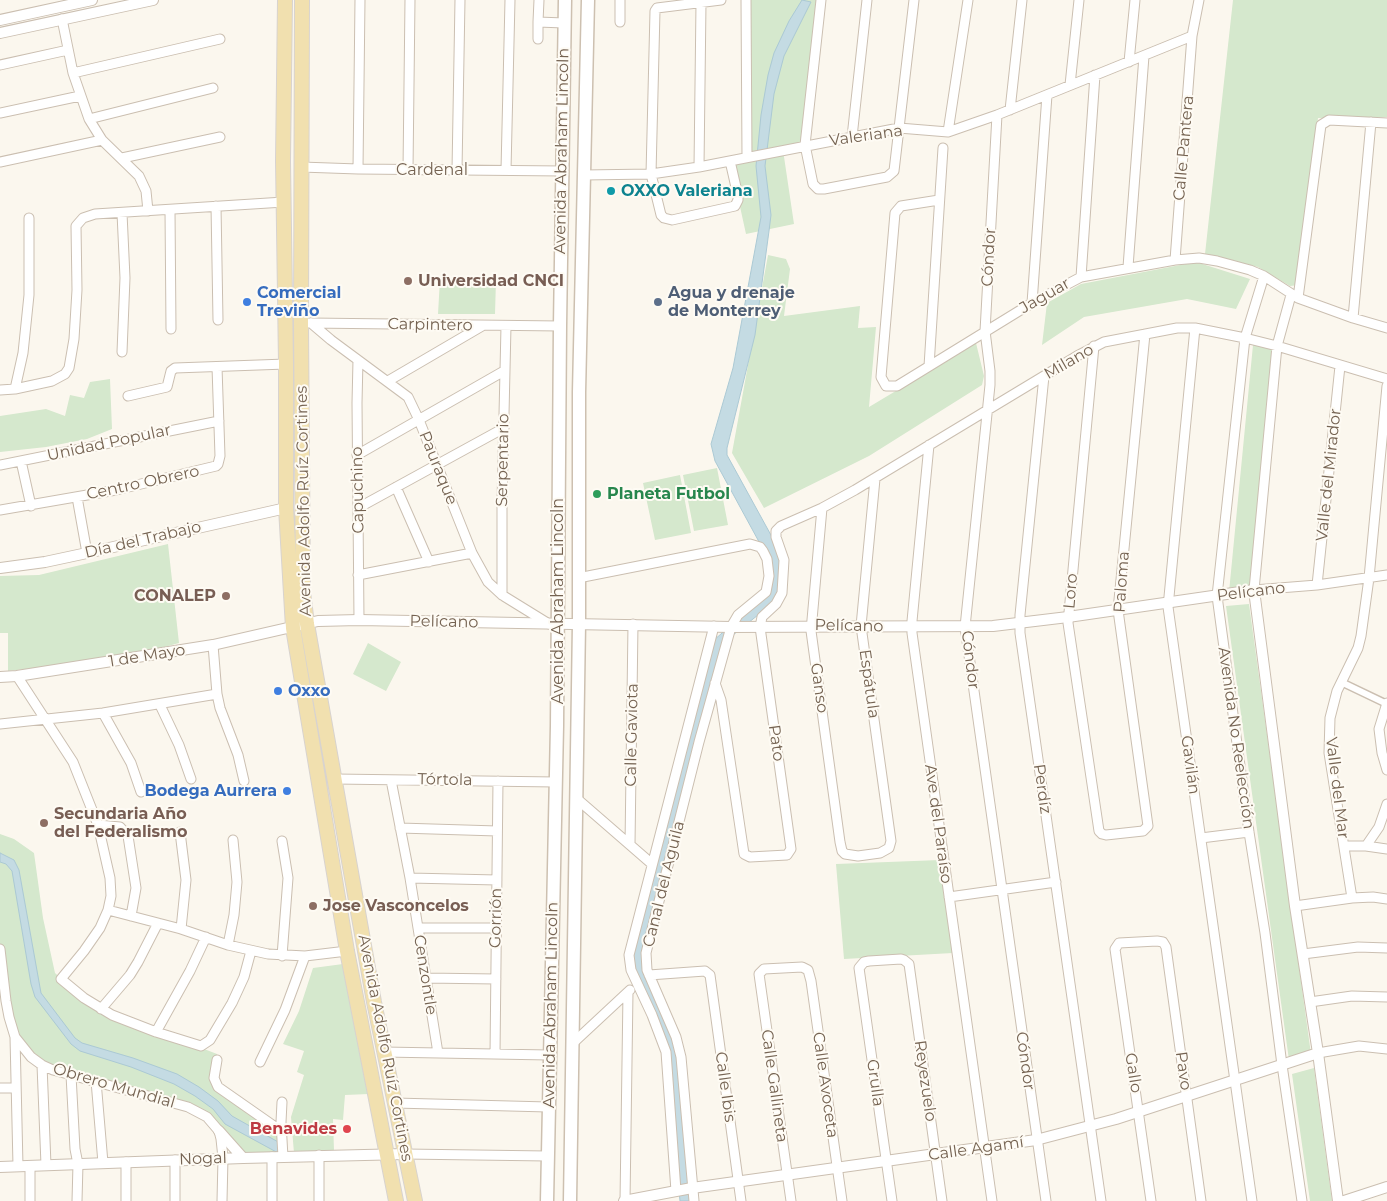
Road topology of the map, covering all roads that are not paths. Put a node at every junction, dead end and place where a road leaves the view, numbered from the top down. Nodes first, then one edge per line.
1 (92, 0) edge
2 (153, 0) edge
3 (274, 0) edge
4 (302, 0) edge
5 (360, 0) edge
6 (410, 0) edge
7 (460, 0) edge
8 (510, 0) edge
9 (539, 0) edge
10 (565, 0) edge
11 (588, 0) edge
12 (620, 0) edge
13 (721, 0) edge
14 (746, 0) edge
15 (821, 0) edge
16 (867, 0) edge
17 (914, 0) edge
18 (968, 0) edge
19 (1022, 0) edge
20 (1079, 0) edge
21 (1136, 0) edge
22 (1199, 0) edge
23 (59, 3) edge
24 (701, 3) junction
25 (285, 7) edge
26 (62, 18) junction
27 (0, 20) edge
28 (538, 22) junction
29 (620, 22) dead end
30 (564, 23) junction
31 (0, 33) edge
32 (1192, 36) junction
33 (220, 39) dead end
34 (538, 39) dead end
35 (68, 50) junction
36 (1144, 56) junction
37 (1129, 62) junction
38 (0, 65) edge
39 (73, 73) junction
40 (1096, 75) junction
41 (1070, 85) junction
42 (214, 88) dead end
43 (1047, 95) junction
44 (80, 96) junction
45 (1010, 110) junction
46 (0, 113) edge
47 (997, 115) junction
48 (89, 119) junction
49 (1371, 122) junction
50 (1387, 123) edge
51 (899, 128) junction
52 (948, 132) junction
53 (220, 136) dead end
54 (852, 137) junction
55 (102, 140) junction
56 (805, 145) junction
57 (943, 148) dead end
58 (747, 157) junction
59 (122, 158) junction
60 (730, 161) junction
61 (0, 162) edge
62 (301, 167) junction
63 (699, 167) junction
64 (358, 169) junction
65 (408, 170) junction
66 (457, 170) junction
67 (506, 170) junction
68 (562, 171) junction
69 (651, 174) junction
70 (584, 175) junction
71 (939, 200) junction
72 (284, 202) junction
73 (216, 206) junction
74 (170, 210) junction
75 (148, 211) junction
76 (122, 213) junction
77 (29, 218) dead end
78 (1175, 260) junction
79 (1128, 267) junction
80 (1081, 276) junction
81 (1264, 276) junction
82 (1294, 297) junction
83 (1032, 303) junction
84 (1353, 318) junction
85 (218, 320) dead end
86 (306, 322) junction
87 (482, 326) junction
88 (506, 326) junction
89 (560, 326) junction
90 (1195, 328) junction
91 (1387, 328) edge
92 (171, 329) dead end
93 (985, 331) junction
94 (1145, 334) junction
95 (1245, 338) junction
96 (1094, 346) junction
97 (1277, 346) junction
98 (122, 352) dead end
99 (358, 360) junction
100 (286, 364) junction
101 (929, 366) junction
102 (1340, 366) junction
103 (217, 367) junction
104 (504, 371) junction
105 (1044, 376) junction
106 (1387, 379) edge
107 (388, 381) junction
108 (1387, 386) edge
109 (15, 389) junction
110 (0, 390) edge
111 (128, 396) dead end
112 (986, 412) junction
113 (419, 420) junction
114 (219, 421) junction
115 (504, 428) junction
116 (929, 445) junction
117 (357, 455) junction
118 (20, 461) junction
119 (436, 464) junction
120 (0, 465) edge
121 (875, 479) junction
122 (396, 487) junction
123 (77, 497) junction
124 (31, 506) junction
125 (286, 508) junction
126 (358, 508) junction
127 (822, 508) junction
128 (0, 510) edge
129 (87, 553) junction
130 (472, 553) junction
131 (429, 562) junction
132 (0, 568) edge
133 (303, 569) junction
134 (358, 575) junction
135 (1387, 575) edge
136 (578, 578) junction
137 (1369, 578) junction
138 (1317, 584) junction
139 (1254, 590) junction
140 (502, 595) junction
141 (1217, 596) junction
142 (1168, 602) junction
143 (1118, 610) junction
144 (1068, 618) junction
145 (359, 620) junction
146 (1020, 623) junction
147 (307, 624) junction
148 (554, 624) junction
149 (579, 624) junction
150 (633, 624) junction
151 (714, 626) junction
152 (811, 626) junction
153 (861, 626) junction
154 (731, 627) junction
155 (760, 627) junction
156 (911, 627) junction
157 (965, 627) junction
158 (293, 628) junction
159 (213, 645) junction
160 (17, 676) junction
161 (0, 677) edge
162 (1341, 682) junction
163 (715, 683) junction
164 (217, 694) junction
165 (1387, 704) edge
166 (160, 705) junction
167 (103, 714) junction
168 (47, 720) junction
169 (0, 724) edge
170 (1387, 770) edge
171 (191, 779) dead end
172 (335, 779) junction
173 (1387, 779) edge
174 (391, 780) junction
175 (244, 781) dead end
176 (498, 781) junction
177 (556, 782) junction
178 (141, 792) dead end
179 (576, 798) junction
180 (1387, 804) edge
181 (98, 825) junction
182 (400, 828) junction
183 (497, 830) junction
184 (180, 832) dead end
185 (1249, 832) junction
186 (1102, 834) joint
187 (1201, 838) junction
188 (233, 840) dead end
189 (282, 841) dead end
190 (630, 845) junction
191 (1344, 846) junction
192 (1366, 846) junction
193 (1387, 849) edge
194 (880, 853) joint
195 (652, 864) junction
196 (410, 878) junction
197 (335, 880) junction
198 (497, 880) junction
199 (1056, 882) junction
200 (1002, 890) junction
201 (949, 897) junction
202 (1352, 898) junction
203 (1387, 899) edge
204 (1296, 906) junction
205 (108, 910) junction
206 (131, 916) junction
207 (158, 923) junction
208 (418, 928) junction
209 (496, 928) junction
210 (181, 929) junction
211 (206, 938) junction
212 (363, 941) junction
213 (228, 945) junction
214 (1116, 945) joint
215 (1387, 948) edge
216 (0, 949) edge
217 (252, 951) junction
218 (347, 951) junction
219 (1303, 954) junction
220 (282, 956) junction
221 (305, 956) junction
222 (860, 965) joint
223 (761, 970) joint
224 (649, 975) junction
225 (426, 978) junction
226 (496, 979) junction
227 (637, 984) junction
228 (628, 992) junction
229 (1387, 997) edge
230 (374, 1002) junction
231 (1310, 1002) junction
232 (101, 1009) junction
233 (156, 1032) junction
234 (15, 1037) junction
235 (572, 1044) junction
236 (1387, 1049) edge
237 (384, 1052) junction
238 (438, 1053) junction
239 (1318, 1053) junction
240 (495, 1054) junction
241 (549, 1055) junction
242 (217, 1060) dead end
243 (260, 1062) dead end
244 (42, 1065) junction
245 (1282, 1065) junction
246 (71, 1075) junction
247 (96, 1081) junction
248 (1235, 1081) junction
249 (0, 1088) edge
250 (16, 1088) junction
251 (1186, 1096) junction
252 (282, 1102) dead end
253 (394, 1103) junction
254 (548, 1107) junction
255 (1139, 1111) junction
256 (1090, 1126) junction
257 (218, 1131) junction
258 (281, 1131) junction
259 (1036, 1140) junction
260 (984, 1148) junction
261 (405, 1154) junction
262 (320, 1155) junction
263 (387, 1155) junction
264 (935, 1155) junction
265 (547, 1156) junction
266 (278, 1157) junction
267 (223, 1158) junction
268 (243, 1158) junction
269 (175, 1160) junction
270 (886, 1161) junction
271 (126, 1162) junction
272 (103, 1163) junction
273 (78, 1164) junction
274 (46, 1165) junction
275 (18, 1166) junction
276 (30, 1166) junction
277 (0, 1167) edge
278 (837, 1169) junction
279 (787, 1175) junction
280 (738, 1182) junction
281 (1387, 1187) edge
282 (684, 1190) junction
283 (30, 1201) edge
284 (77, 1201) edge
285 (126, 1201) edge
286 (175, 1201) edge
287 (222, 1201) edge
288 (272, 1201) edge
289 (319, 1201) edge
290 (396, 1201) edge
291 (415, 1201) edge
292 (547, 1201) edge
293 (570, 1201) edge
294 (624, 1201) edge
295 (694, 1201) edge
296 (741, 1201) edge
297 (791, 1201) edge
298 (842, 1201) edge
299 (892, 1201) edge
300 (942, 1201) edge
301 (992, 1201) edge
302 (1046, 1201) edge
303 (1101, 1201) edge
304 (1151, 1201) edge
305 (1201, 1201) edge
306 (1252, 1201) edge
307 (1302, 1201) edge
308 (1338, 1201) edge
309 (1344, 1201) edge

1 - 23 street
2 - 26 street
3 - 25 main road
4 - 62 main road, Avenida Adolfo Ruíz Cortines
5 - 64 street
6 - 65 street
7 - 66 street
8 - 67 street
9 - 28 street
10 - 30 main road, Avenida Abraham Lincoln
11 - 70 main road
12 - 29 street
13 - 24 street
14 - 58 street
15 - 56 street
16 - 54 street
17 - 51 street
18 - 52 street
19 - 45 street
20 - 41 street
21 - 37 street
22 - 32 street, Calle Pantera
23 - 27 street
24 - 63 street
24 - 69 street
25 - 72 main road, Avenida Adolfo Ruíz Cortines
26 - 31 street
26 - 35 street
28 - 30 street
28 - 34 street
30 - 68 main road, Avenida Abraham Lincoln
32 - 36 street, Valeriana
32 - 78 street, Calle Pantera
33 - 39 street
35 - 38 street
35 - 39 street
36 - 37 street, Valeriana
36 - 79 street
37 - 40 street, Valeriana
39 - 44 street
40 - 41 street, Valeriana
40 - 80 street
41 - 43 street, Valeriana
42 - 48 street
43 - 45 street, Valeriana
43 - 83 street
44 - 46 street
44 - 48 street
45 - 47 street, Valeriana
47 - 52 street, Valeriana
47 - 93 street, Cóndor
48 - 55 street
49 - 50 street
49 - 82 street
49 - 84 street
51 - 52 street, Valeriana
51 - 54 street, Valeriana
51 - 56 street
53 - 59 street
54 - 56 street, Valeriana
55 - 59 street
55 - 61 street
56 - 58 street, Valeriana
57 - 71 street
58 - 60 street, Valeriana
59 - 75 street
60 - 63 street, Valeriana
60 - 69 street
62 - 64 street, Cardenal
62 - 86 main road, Avenida Adolfo Ruíz Cortines
63 - 69 street, Valeriana
64 - 65 street, Cardenal
65 - 66 street, Cardenal
66 - 67 street, Cardenal
67 - 68 street, Cardenal
68 - 89 main road, Avenida Abraham Lincoln
69 - 70 street, Valeriana
70 - 136 main road
71 - 101 street
71 - 101 street, Jaguar
72 - 73 street
72 - 100 main road, Avenida Adolfo Ruíz Cortines
73 - 74 street
73 - 85 street
74 - 75 street
74 - 92 street
75 - 76 street
76 - 98 street
76 - 109 street
77 - 109 street
78 - 79 street, Jaguar
78 - 81 street, Jaguar
79 - 80 street, Jaguar
80 - 83 street, Jaguar
81 - 82 street, Jaguar
81 - 95 street, Avenida No Reelección
82 - 84 street, Jaguar
82 - 97 street
83 - 93 street, Jaguar
84 - 91 street, Jaguar
86 - 87 street, Carpintero
86 - 99 street, Pauraque
86 - 133 main road, Avenida Adolfo Ruíz Cortines
87 - 88 street, Carpintero
87 - 107 street
88 - 89 street, Carpintero
88 - 104 street, Serpentario
89 - 148 main road, Avenida Abraham Lincoln
90 - 94 street, Milano
90 - 95 street, Milano
90 - 142 street, Gavilán
93 - 101 street, Jaguar
93 - 112 street, Cóndor
94 - 96 street, Milano
94 - 143 street, Paloma
95 - 97 street, Milano
95 - 141 street, Avenida No Reelección
96 - 105 street, Milano
96 - 144 street, Loro
97 - 102 street, Milano
97 - 139 street
99 - 107 street, Pauraque
99 - 117 street, Capuchino
100 - 103 street
100 - 125 main road, Avenida Adolfo Ruíz Cortines
102 - 106 street, Milano
102 - 138 street, Valle del Mirador
103 - 111 street
103 - 114 street, Centro Obrero
104 - 113 street
104 - 115 street, Serpentario
105 - 112 street, Milano
105 - 146 street, Perdíz
107 - 113 street, Pauraque
108 - 137 street, Valle del Mar
109 - 110 street
112 - 116 street, Milano
112 - 157 street, Cóndor
113 - 117 street
113 - 119 street, Pauraque
114 - 118 street, Unidad Popular
114 - 123 street, Centro Obrero
115 - 119 street
115 - 140 street, Serpentario
116 - 121 street, Milano
116 - 156 street, Ave del Paraíso
117 - 126 street, Capuchino
118 - 120 street, Unidad Popular
118 - 124 street
119 - 122 street
119 - 130 street, Pauraque
121 - 127 street, Milano
121 - 153 street, Espátula
122 - 126 street
122 - 131 street
123 - 124 street, Centro Obrero
123 - 129 street
124 - 128 street, Centro Obrero
125 - 129 street, Día del Trabajo
125 - 133 main road
125 - 158 main road, Avenida Adolfo Ruíz Cortines
126 - 134 street, Capuchino
127 - 152 street, Ganso
127 - 155 street, Milano
129 - 132 street, Día del Trabajo
130 - 131 street
130 - 140 street, Pauraque
131 - 134 street
133 - 147 main road, Avenida Adolfo Ruíz Cortines
134 - 145 street, Capuchino
135 - 137 street, Pelícano
136 - 149 main road
136 - 154 street
137 - 138 street, Pelícano
137 - 162 street, Valle del Mar
138 - 139 street, Pelícano
139 - 141 street, Pelícano
139 - 204 street
140 - 148 street, Pauraque
141 - 142 street, Pelícano
141 - 185 street, Avenida No Reelección
142 - 143 street, Pelícano
142 - 187 street, Gavilán
143 - 144 street, Pelícano
143 - 186 street, Paloma
144 - 146 street, Pelícano
144 - 186 street, Loro
145 - 147 street, Pelícano
145 - 148 street, Pelícano
146 - 157 street, Pelícano
146 - 199 street, Perdíz
147 - 158 street, Pelícano
147 - 172 main road, Avenida Adolfo Ruíz Cortines
148 - 149 street, Pelícano
148 - 177 main road, Avenida Abraham Lincoln
149 - 150 street, Pelícano
149 - 179 main road
150 - 151 street, Pelícano
150 - 190 street, Calle Gaviota
151 - 154 street, Pelícano
151 - 195 street
152 - 153 street, Pelícano
152 - 155 street, Pelícano
152 - 194 street, Ganso
153 - 156 street, Pelícano
153 - 194 street, Espátula
154 - 155 street, Pelícano
154 - 163 street, Canal del Aguila
155 - 163 street, Pato
156 - 157 street, Pelícano
156 - 201 street, Ave del Paraíso
157 - 200 street, Cóndor
158 - 159 street, 1 de Mayo
158 - 197 main road, Avenida Adolfo Ruíz Cortines
159 - 160 street, 1 de Mayo
159 - 164 street
160 - 161 street, 1 de Mayo
160 - 168 street
162 - 165 street
162 - 191 street, Valle del Mar
163 - 224 street, Canal del Aguila
164 - 166 street
164 - 175 street
165 - 170 street
166 - 167 street
166 - 171 street
167 - 168 street
167 - 178 street
168 - 169 street
168 - 181 street
170 - 173 street
172 - 174 street, Tórtola
172 - 212 main road, Avenida Adolfo Ruíz Cortines
174 - 176 street, Tórtola
174 - 182 street, Cenzontle
176 - 177 street, Tórtola
176 - 183 street, Gorrión
177 - 241 main road, Avenida Abraham Lincoln
179 - 190 street
179 - 235 main road
180 - 192 street
181 - 205 street
181 - 206 street
182 - 183 street
182 - 196 street, Cenzontle
183 - 198 street, Gorrión
184 - 210 street
185 - 187 street
185 - 245 street, Avenida No Reelección
187 - 248 street, Gavilán
188 - 213 street
189 - 220 street
190 - 195 street
191 - 192 street
191 - 202 street, Valle del Mar
192 - 193 street
195 - 227 street
196 - 198 street
196 - 208 street, Cenzontle
197 - 212 main road
197 - 218 main road, Avenida Adolfo Ruíz Cortines
198 - 209 street, Gorrión
199 - 200 street
199 - 256 street, Perdíz
200 - 201 street
200 - 259 street, Cóndor
201 - 260 street, Ave del Paraíso
202 - 203 street
202 - 204 street
204 - 219 street
205 - 206 street
205 - 232 street
206 - 207 street
207 - 210 street
207 - 232 street
208 - 209 street
208 - 225 street, Cenzontle
209 - 226 street, Gorrión
210 - 211 street
211 - 213 street
211 - 233 street
212 - 230 main road, Avenida Adolfo Ruíz Cortines
213 - 217 street
214 - 251 street, Pavo
214 - 255 street, Gallo
215 - 219 street
216 - 234 street, Obrero Mundial
217 - 220 street
217 - 233 street
218 - 221 street
218 - 230 main road
218 - 263 main road, Avenida Adolfo Ruíz Cortines
219 - 231 street
220 - 221 street
221 - 243 street
222 - 264 street, Reyezuelo
222 - 270 street, Grulla
223 - 278 street, Calle Avoceta
223 - 279 street, Calle Gallineta
224 - 280 street, Calle Ibis
224 - 282 street, Canal del Aguila
225 - 226 street
225 - 238 street, Cenzontle
226 - 240 street, Gorrión
227 - 228 street
227 - 282 street
228 - 235 street
228 - 294 street
229 - 231 street
230 - 237 main road, Avenida Adolfo Ruíz Cortines
231 - 239 street
232 - 233 street
234 - 244 street, Obrero Mundial
234 - 250 street
235 - 293 main road
236 - 239 street
237 - 238 street
237 - 253 main road, Avenida Adolfo Ruíz Cortines
238 - 240 street
239 - 245 street, Calle Agamí
239 - 308 street
240 - 241 street
241 - 254 main road, Avenida Abraham Lincoln
242 - 258 street
244 - 246 street, Obrero Mundial
244 - 274 street
245 - 248 street, Calle Agamí
245 - 307 street, Avenida No Reelección
246 - 247 street, Obrero Mundial
246 - 273 street
247 - 257 street, Obrero Mundial
247 - 272 street
248 - 251 street, Calle Agamí
248 - 306 street, Gavilán
249 - 250 street
250 - 275 street
251 - 255 street, Calle Agamí
251 - 305 street, Pavo
252 - 258 street
253 - 254 street
253 - 261 main road, Avenida Adolfo Ruíz Cortines
254 - 265 main road, Avenida Abraham Lincoln
255 - 256 street, Calle Agamí
255 - 304 street, Gallo
256 - 259 street, Calle Agamí
256 - 303 street, Perdíz
257 - 267 street
257 - 268 street
258 - 266 street
259 - 260 street, Calle Agamí
259 - 302 street, Cóndor
260 - 264 street, Calle Agamí
260 - 301 street, Ave del Paraíso
261 - 263 street, Nogal
261 - 265 street
261 - 291 main road, Avenida Adolfo Ruíz Cortines
262 - 263 street, Nogal
262 - 266 street, Nogal
262 - 289 street
263 - 290 main road, Avenida Adolfo Ruíz Cortines
264 - 270 street, Calle Agamí
264 - 300 street, Reyezuelo
265 - 292 main road, Avenida Abraham Lincoln
266 - 268 street, Nogal
266 - 288 street
267 - 268 street, Nogal
267 - 269 street, Nogal
267 - 287 street
269 - 271 street, Nogal
269 - 286 street
270 - 278 street, Calle Agamí
270 - 299 street, Grulla
271 - 272 street, Nogal
271 - 285 street
272 - 273 street, Nogal
273 - 274 street, Nogal
273 - 284 street
274 - 276 street, Nogal
275 - 276 street, Nogal
275 - 277 street, Nogal
276 - 283 street
278 - 279 street, Calle Agamí
278 - 298 street, Calle Avoceta
279 - 280 street, Calle Agamí
279 - 297 street, Calle Gallineta
280 - 282 street, Calle Agamí
280 - 296 street, Calle Ibis
281 - 309 street
282 - 294 street, Calle Agamí
282 - 295 street, Canal del Aguila

